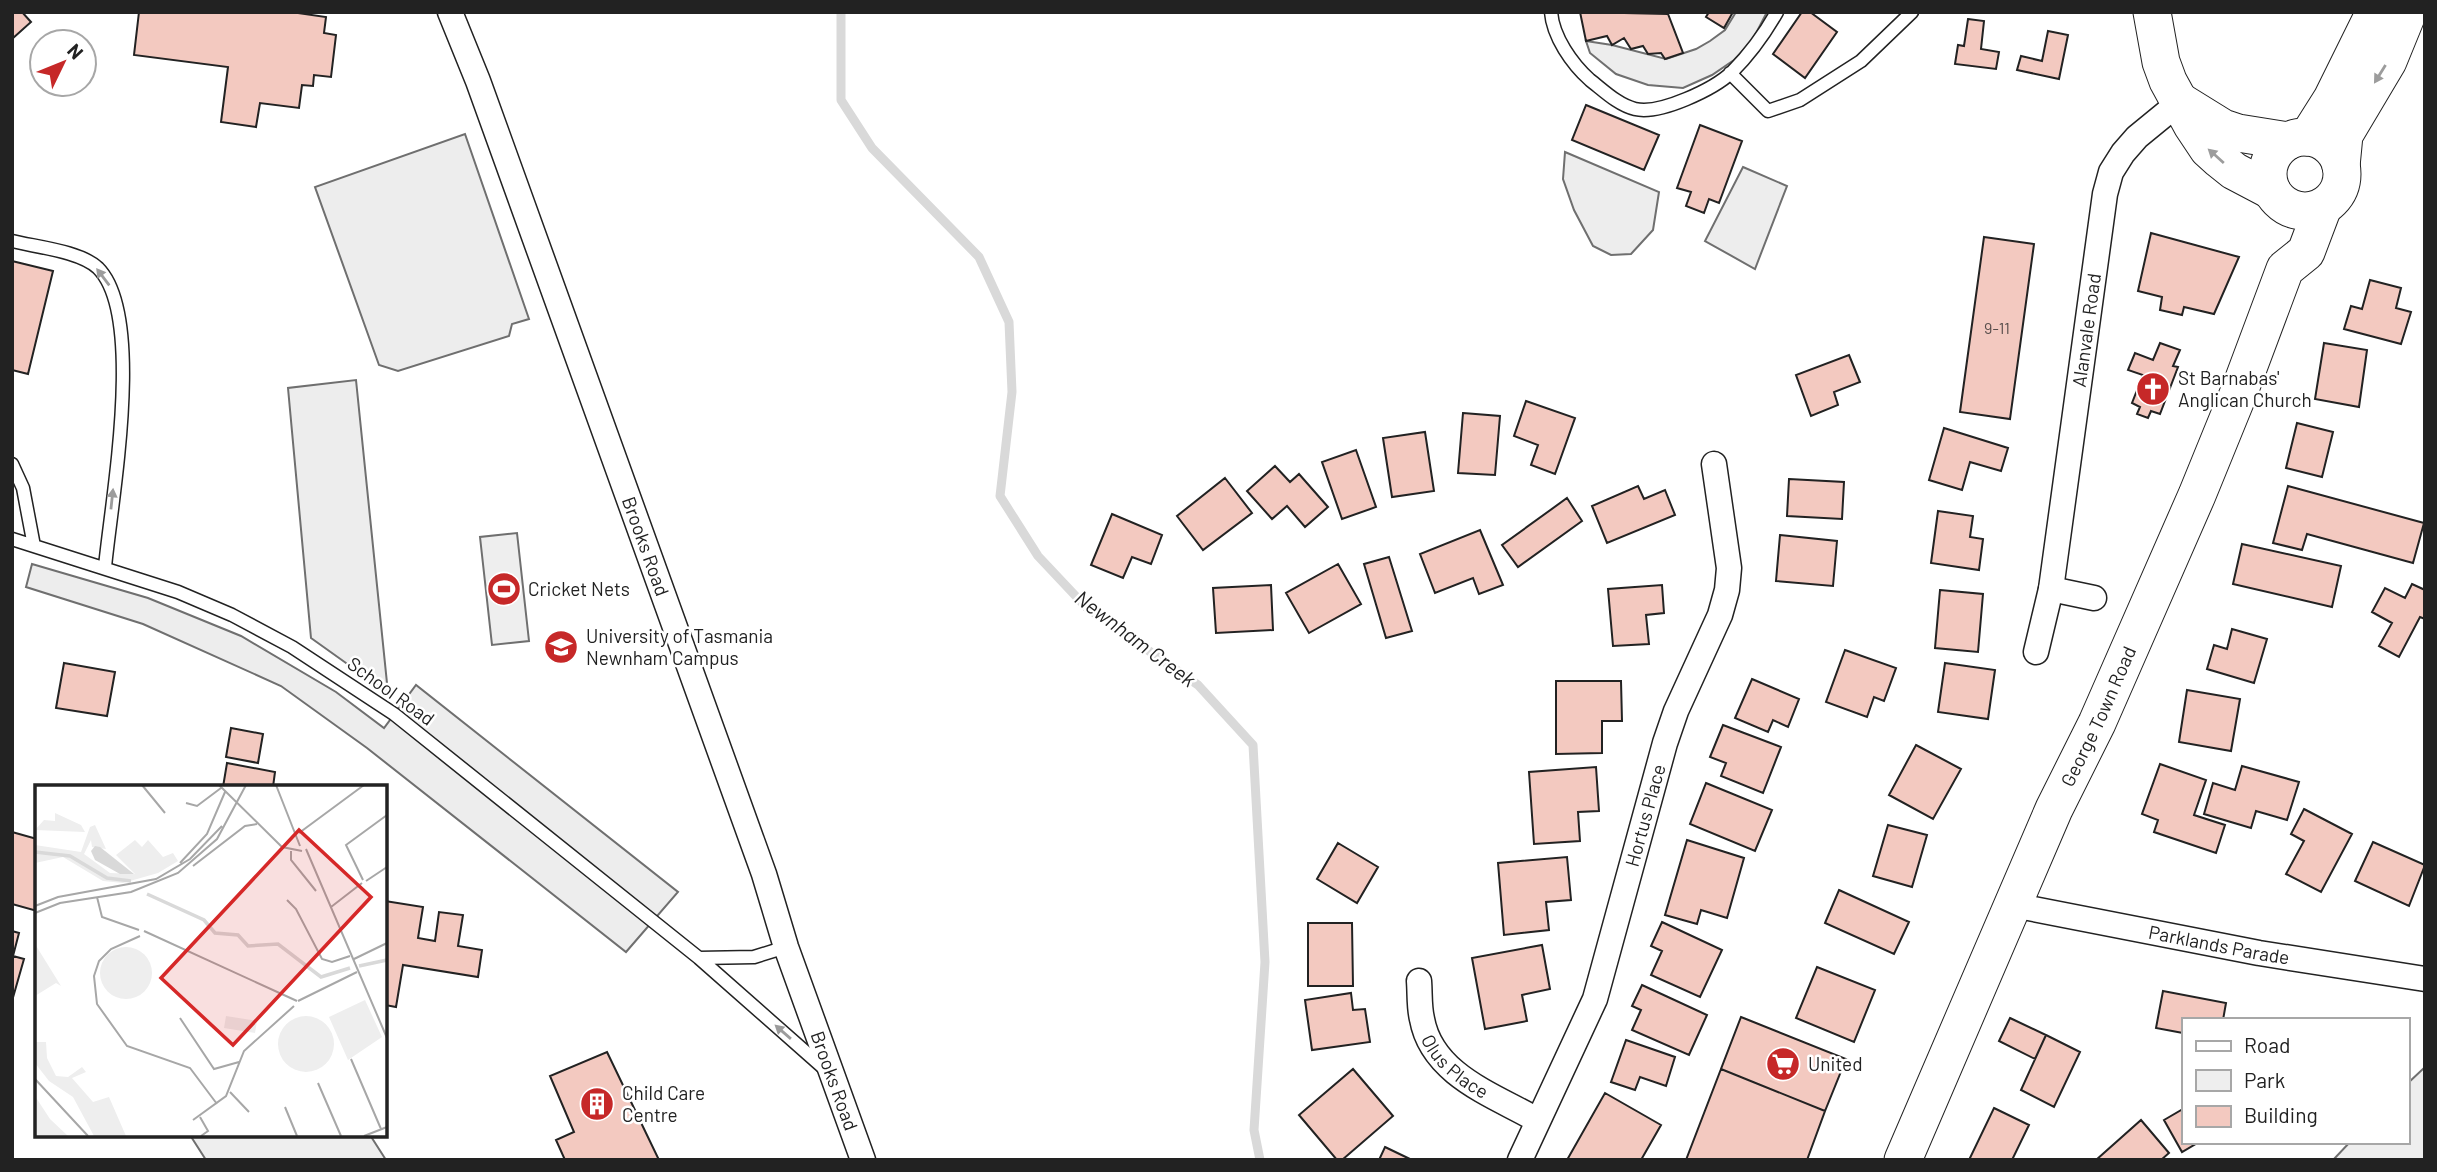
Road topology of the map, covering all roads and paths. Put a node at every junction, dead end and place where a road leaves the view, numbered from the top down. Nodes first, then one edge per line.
1 (450, 12) edge
2 (1551, 12) edge
3 (1777, 12) edge
4 (1912, 12) edge
5 (2152, 12) edge
6 (2404, 14) edge
7 (1730, 73) junction
8 (2180, 101) junction
9 (2298, 139) junction
10 (2341, 166) junction
11 (2276, 197) junction
12 (2323, 207) junction
13 (12, 241) edge
14 (2285, 269) junction
15 (12, 464) edge
16 (1714, 464) dead end
17 (12, 539) edge
18 (34, 546) junction
19 (104, 567) junction
20 (2051, 589) junction
21 (2094, 598) dead end
22 (2036, 652) dead end
23 (2013, 905) junction
24 (786, 947) junction
25 (699, 958) junction
26 (2425, 979) edge
27 (1419, 981) dead end
28 (834, 1077) junction
29 (1537, 1119) junction
30 (863, 1160) edge
31 (1520, 1160) edge
32 (1903, 1160) edge

1 - 24 street, Brooks Road
2 - 7 lane
3 - 7 lane
4 - 7 lane
5 - 8 main road
6 - 9 main road
6 -> 10 main road
8 - 9 main road
11 -> 8 main road
8 - 20 street, Alanvale Road
9 - 10 main road
9 - 11 main road
10 - 12 main road
11 - 12 main road
11 - 14 main road, George Town Road
12 - 14 main road, George Town Road
19 -> 13 lane
14 - 23 main road, George Town Road
15 - 18 lane
16 - 29 street, Hortus Place
17 - 18 lane, School Road
18 - 19 lane, School Road
19 - 25 lane, School Road
20 - 21 street
20 - 22 street, Alanvale Road
23 - 26 street, Parklands Parade
23 - 32 main road, George Town Road
24 - 25 lane
24 - 28 street, Brooks Road
28 -> 25 lane, School Road
27 - 29 street, Olus Place
28 - 30 street, Brooks Road
29 - 31 street, Hortus Place

